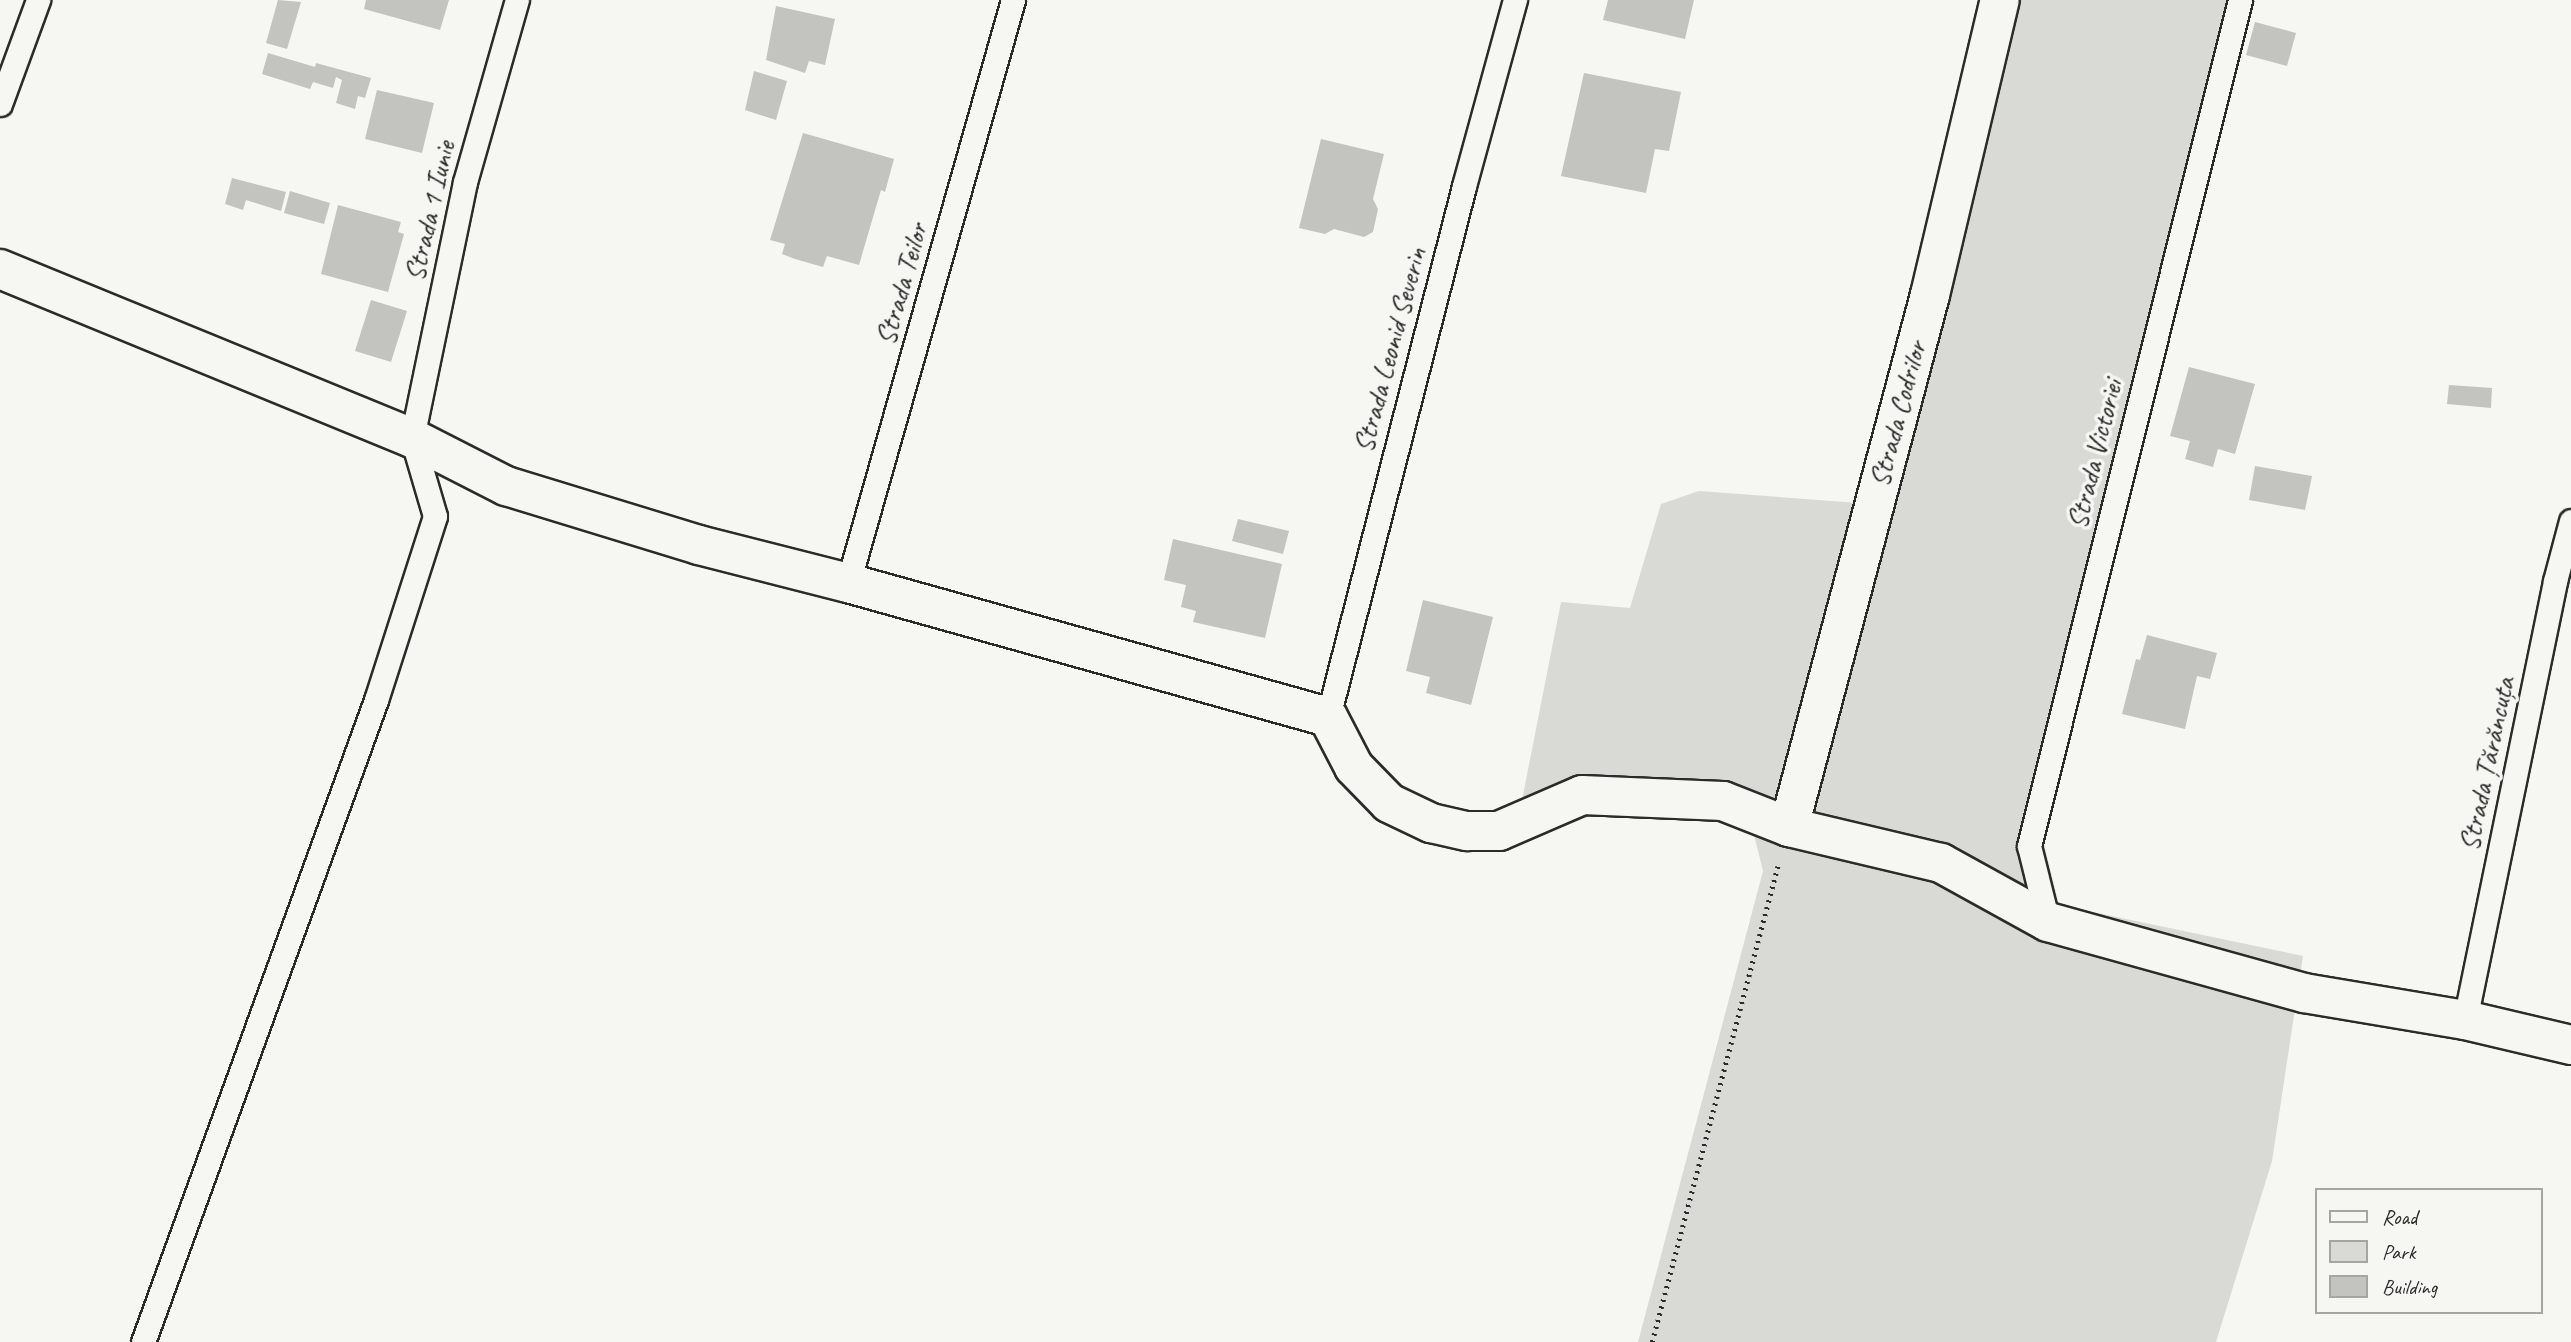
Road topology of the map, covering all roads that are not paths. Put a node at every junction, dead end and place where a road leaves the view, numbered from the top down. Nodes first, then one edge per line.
1 (38, 0) edge
2 (517, 0) edge
3 (1013, 0) edge
4 (1515, 0) edge
5 (2000, 0) edge
6 (2240, 0) edge
7 (0, 104) edge
8 (0, 269) edge
9 (412, 438) junction
10 (2571, 521) edge
11 (848, 583) junction
12 (1328, 717) junction
13 (1789, 827) junction
14 (2048, 922) junction
15 (2465, 1020) junction
16 (2571, 1045) edge
17 (143, 1342) edge

1 - 7 lane
2 - 9 lane, Strada 1 Iunie
3 - 11 lane, Strada Teilor
4 - 12 lane, Strada Leonid Severin
5 - 13 street, Strada Codrilor
6 - 14 lane, Strada Victoriei
8 - 9 street
9 - 11 street
9 - 17 lane
10 - 15 lane, Strada Țărăncuța
11 - 12 street
12 - 13 street
13 - 14 street
14 - 15 street
15 - 16 street

